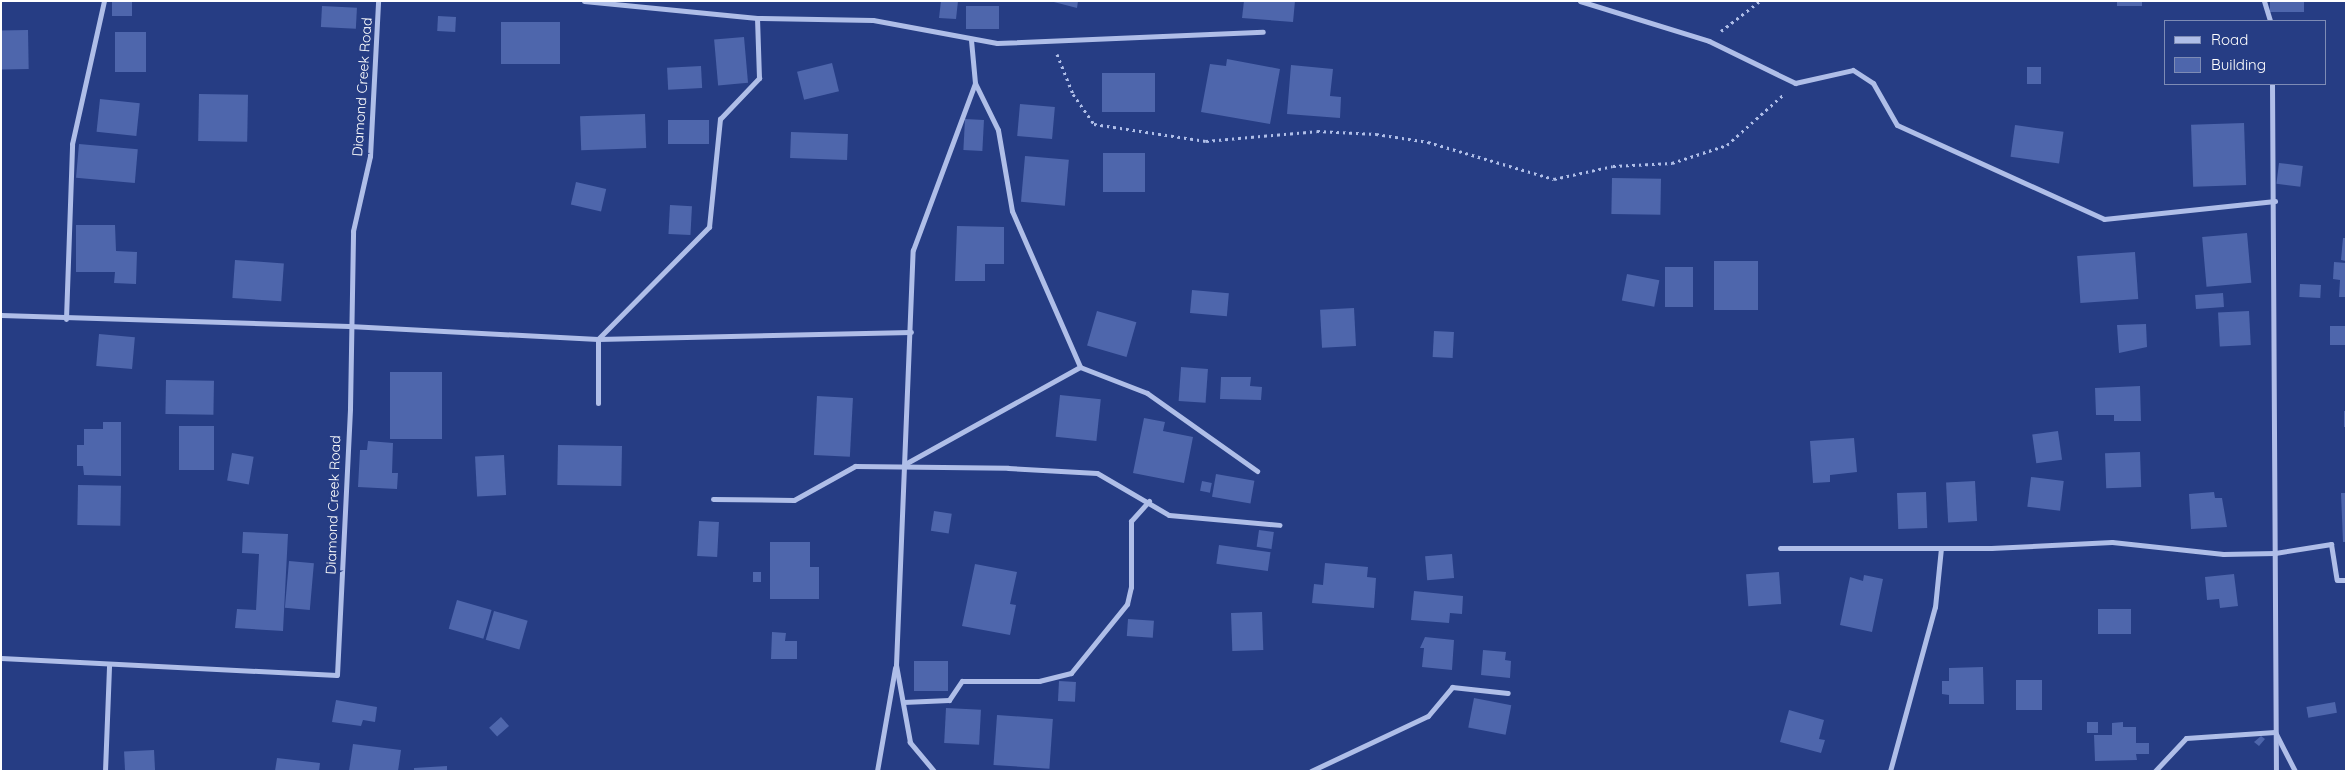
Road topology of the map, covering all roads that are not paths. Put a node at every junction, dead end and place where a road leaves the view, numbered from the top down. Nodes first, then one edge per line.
1 (104, 1) edge
2 (378, 1) edge
3 (584, 1) edge
4 (1580, 1) edge
5 (2264, 1) edge
6 (756, 18) junction
7 (2270, 20) edge
8 (1263, 32) dead end
9 (971, 40) junction
10 (975, 83) junction
11 (2272, 85) edge
12 (2275, 202) junction
13 (1, 315) edge
14 (66, 320) junction
15 (350, 326) junction
16 (911, 332) junction
17 (598, 339) junction
18 (1080, 367) junction
19 (598, 402) dead end
20 (903, 465) junction
21 (1257, 471) dead end
22 (713, 499) dead end
23 (1150, 501) junction
24 (1280, 525) dead end
25 (1780, 548) dead end
26 (1941, 548) junction
27 (2275, 553) junction
28 (2346, 580) edge
29 (1, 658) edge
30 (109, 665) junction
31 (896, 665) junction
32 (1508, 693) dead end
33 (903, 702) junction
34 (2276, 732) junction
35 (105, 771) edge
36 (879, 771) edge
37 (934, 771) edge
38 (1311, 771) edge
39 (1890, 771) edge
40 (2154, 771) edge
41 (2276, 771) edge
42 (2295, 771) edge

1 - 14 street
2 - 15 street, Diamond Creek Road
3 - 6 street
4 - 12 street
5 - 7 street
6 - 9 street
6 - 17 street
8 - 9 street
9 - 10 street
10 - 16 street
10 - 18 street
11 - 12 street
12 - 27 street
13 - 14 street
14 - 15 street
15 - 17 street
15 - 30 street, Diamond Creek Road
16 - 17 street
16 - 20 street
17 - 19 street
18 - 20 street
18 - 21 street
20 - 22 street
20 - 23 street
20 - 31 street
23 - 24 street
23 - 33 street
25 - 26 street
26 - 27 street
26 - 39 street
27 - 28 street
27 - 34 street
29 - 30 street, Diamond Creek Road
30 - 35 street
31 - 33 street
31 - 36 street
32 - 38 street
33 - 37 street
34 - 40 street
34 - 41 street
34 - 42 street

